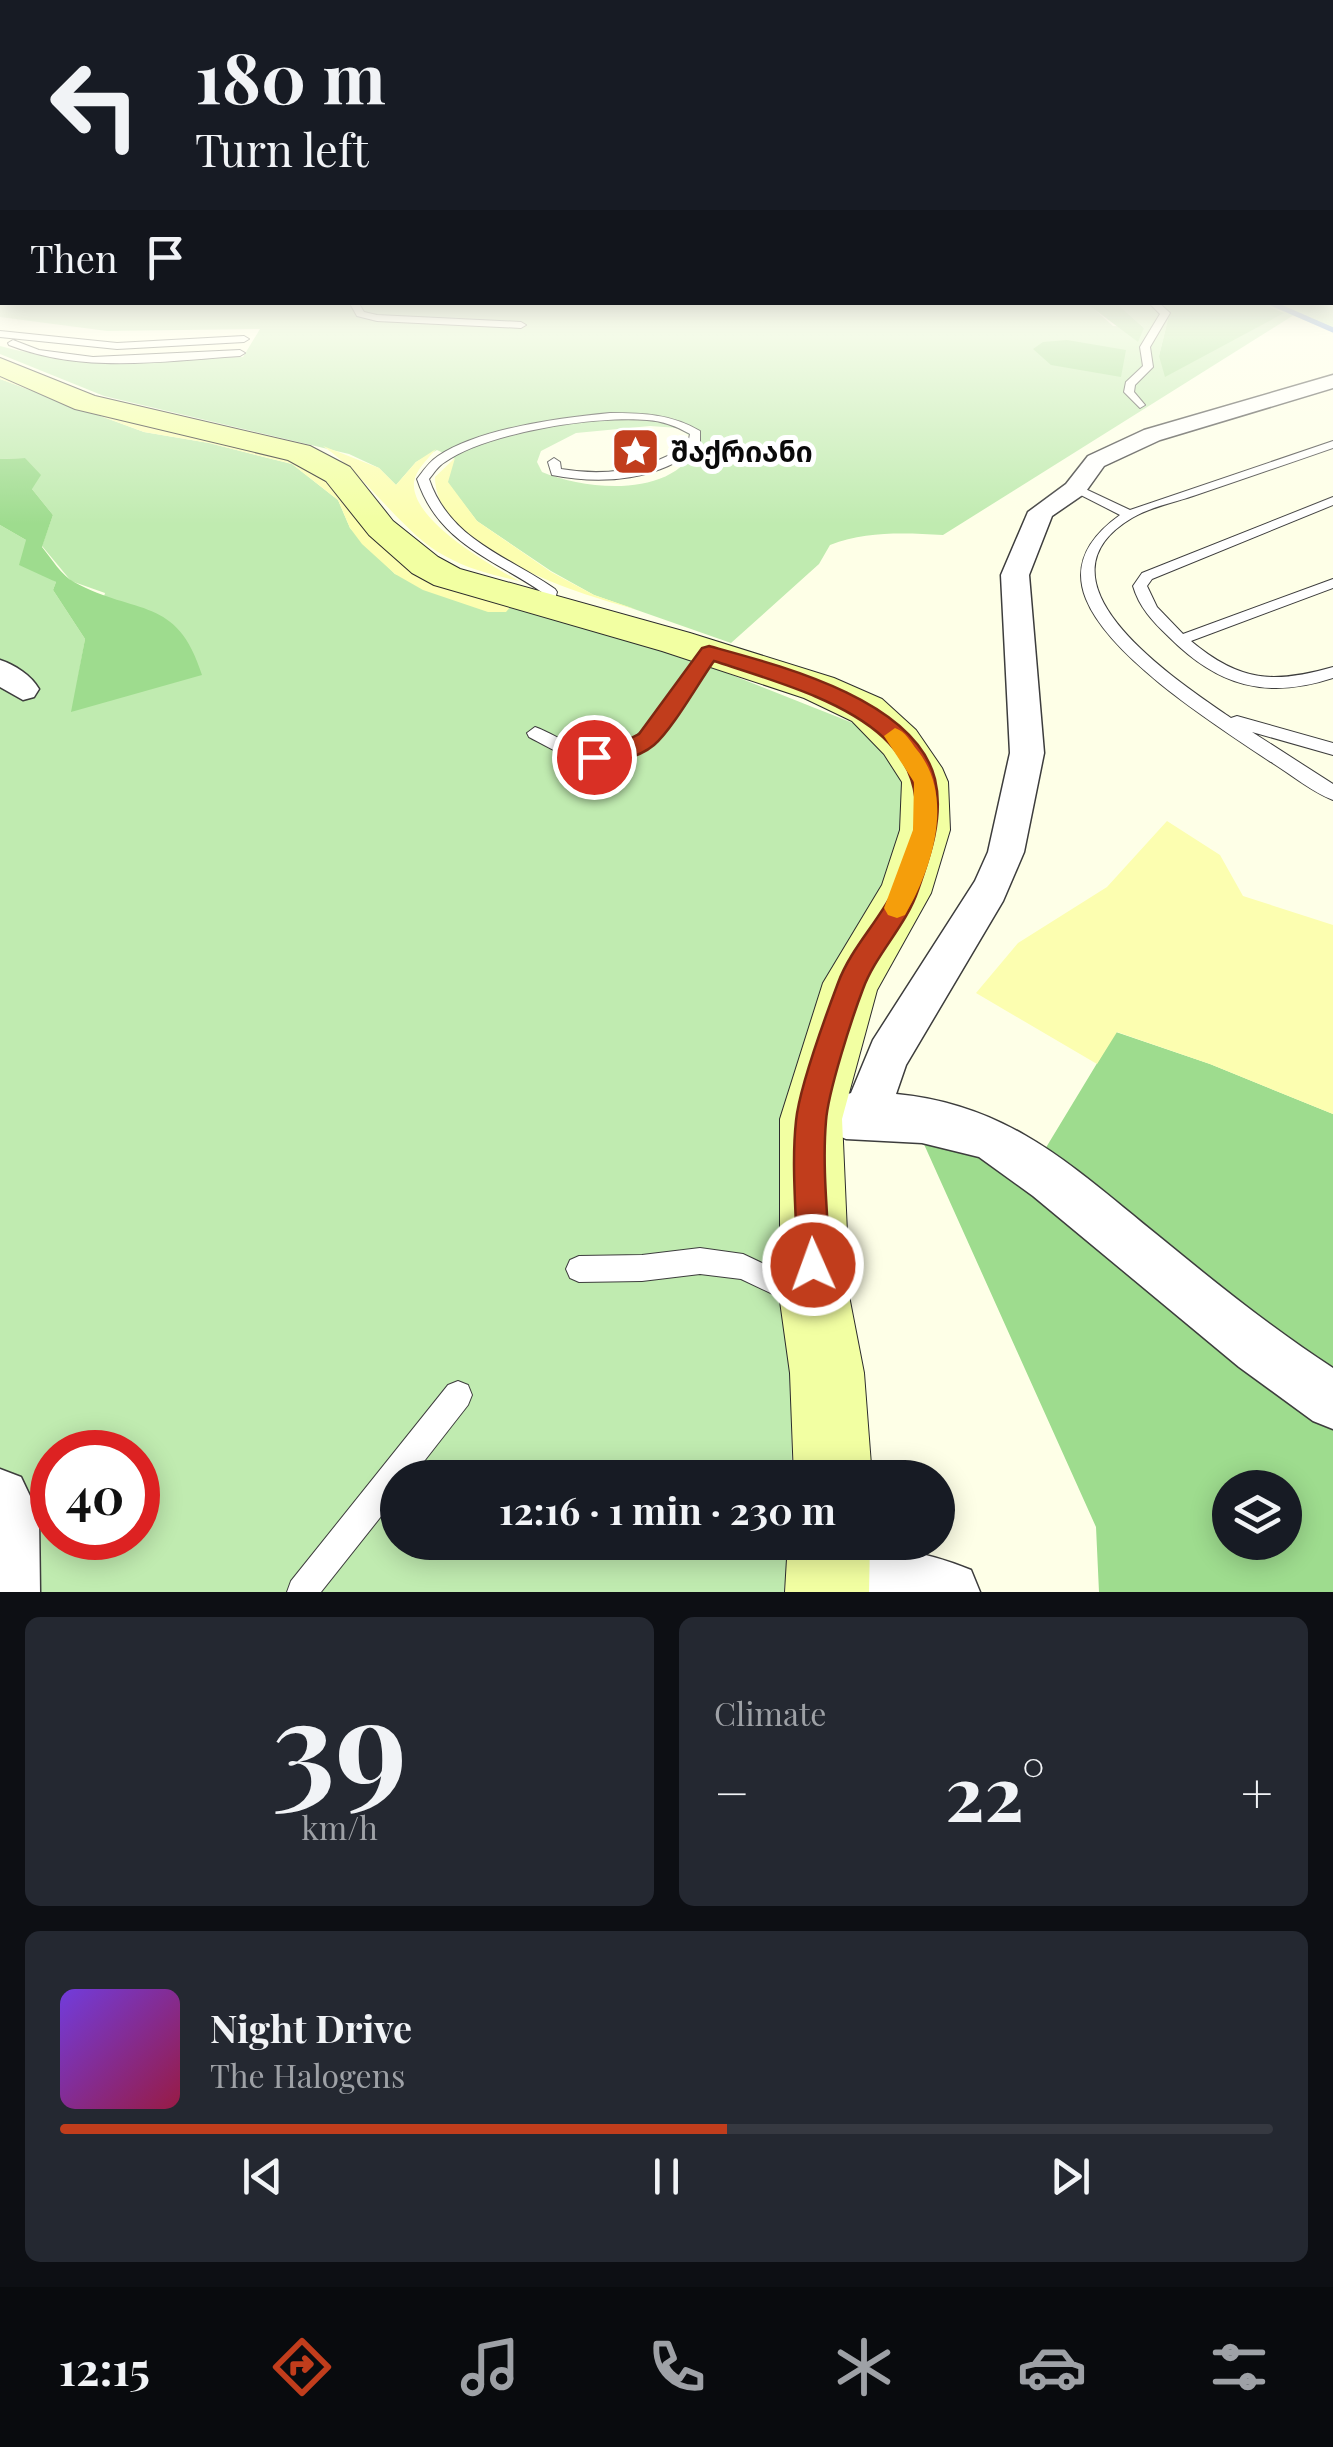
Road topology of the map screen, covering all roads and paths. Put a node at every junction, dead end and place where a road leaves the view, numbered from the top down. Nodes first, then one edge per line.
1 (44, 375) edge
2 (1139, 375) edge
3 (1333, 380) edge
4 (1140, 404) dead end
5 (1333, 444) edge
6 (554, 462) dead end
7 (1075, 489) junction
8 (1333, 500) edge
9 (1129, 514) junction
10 (1333, 584) edge
11 (547, 606) junction
12 (1180, 640) junction
13 (709, 652) junction
14 (1333, 672) edge
15 (1218, 716) junction
16 (535, 733) dead end
17 (1333, 749) edge
18 (1333, 793) edge
19 (838, 1116) junction
20 (579, 1269) dead end
21 (815, 1302) junction
22 (458, 1396) dead end
23 (1333, 1401) edge
24 (832, 1460) edge
25 (0, 1498) edge
26 (828, 1567) edge
27 (9, 1592) edge
28 (302, 1592) edge
29 (948, 1592) edge

1 - 11 street
2 - 4 lane
3 - 7 street
5 - 9 lane
6 - 11 lane
7 - 9 lane
7 - 19 street
8 - 12 lane
9 - 15 lane
10 - 12 lane
11 - 13 street
12 - 14 lane
13 - 16 lane
13 - 19 street
15 - 17 lane
15 - 18 lane
19 - 21 street
19 - 23 street
20 - 21 lane
21 - 24 street
22 - 28 lane
25 - 27 street
26 - 29 street

